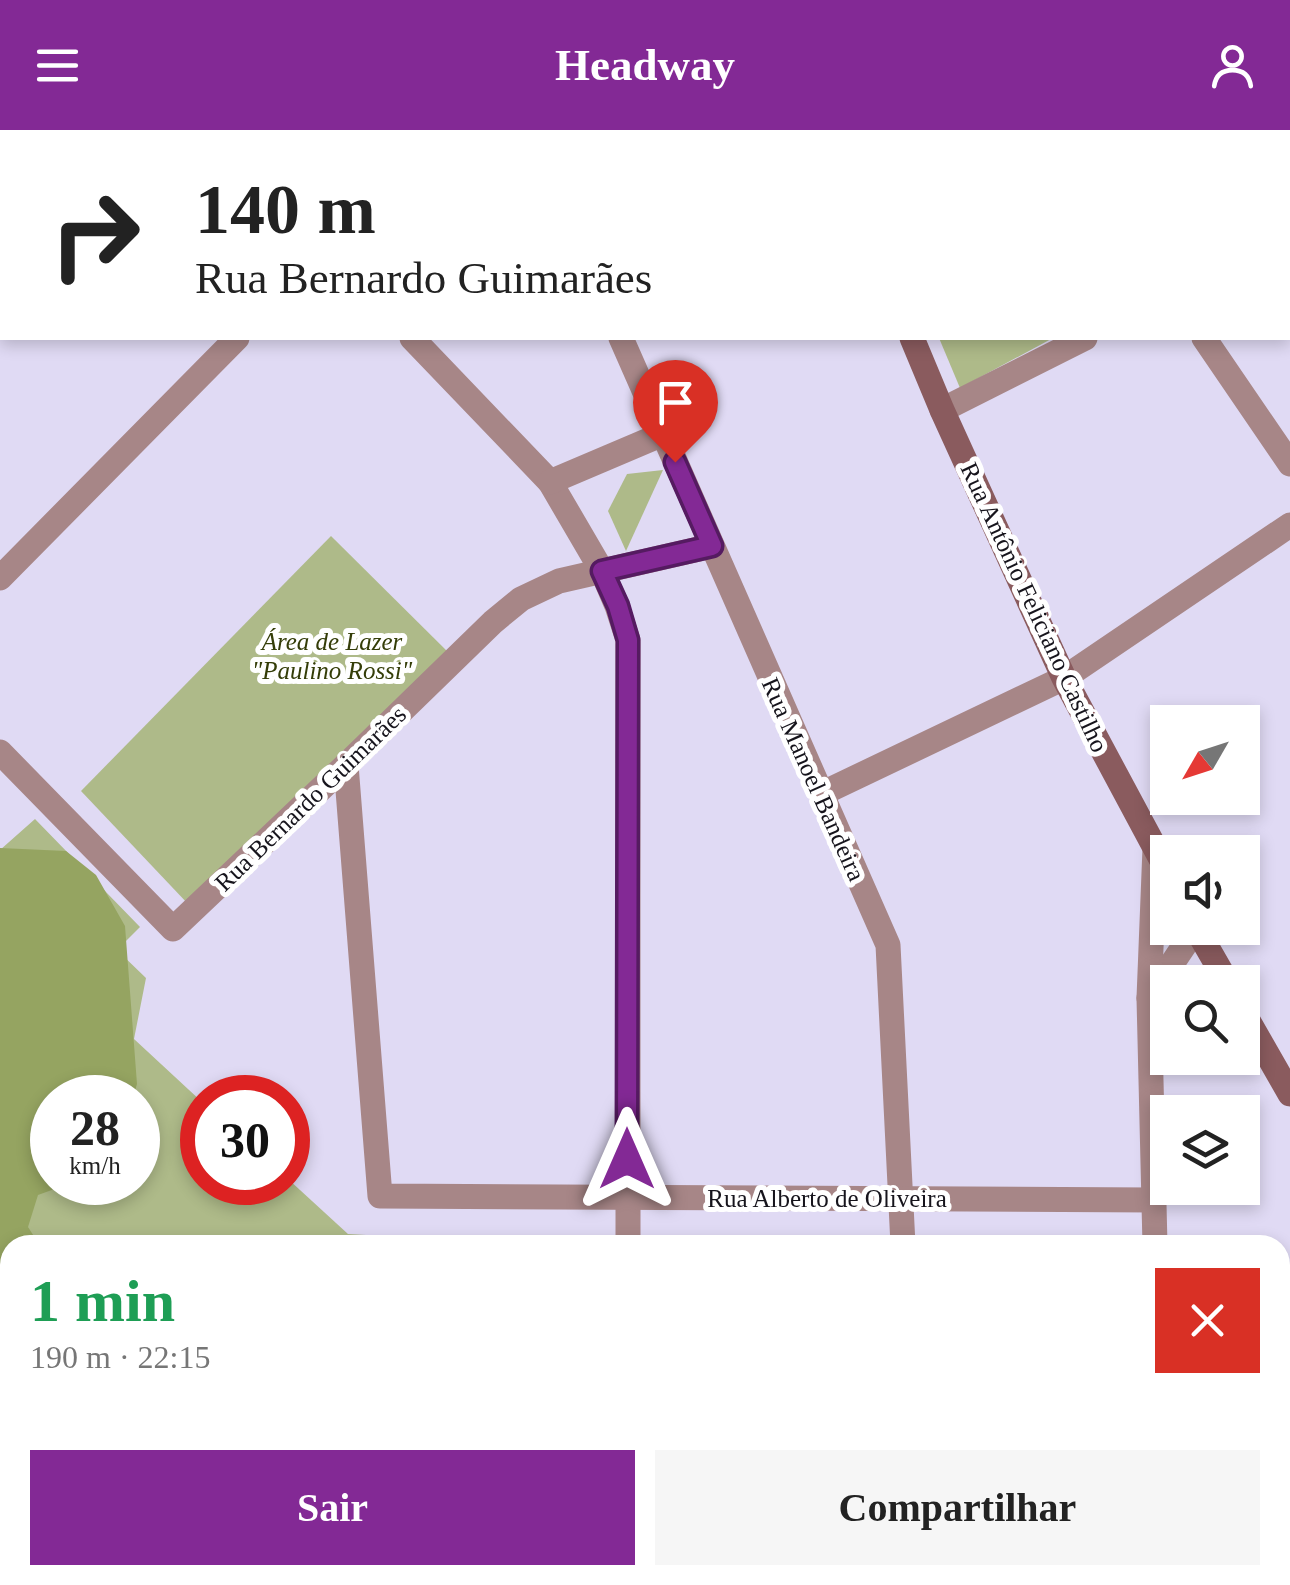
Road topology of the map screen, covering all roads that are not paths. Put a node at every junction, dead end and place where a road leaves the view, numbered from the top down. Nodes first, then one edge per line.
1 (235, 340) edge
2 (414, 340) edge
3 (622, 340) edge
4 (913, 340) edge
5 (1080, 340) edge
6 (1205, 340) edge
7 (942, 410) junction
8 (662, 434) junction
9 (1290, 464) edge
10 (550, 482) junction
11 (1290, 525) edge
12 (712, 546) junction
13 (602, 571) junction
14 (0, 578) edge
15 (1064, 678) junction
16 (0, 752) edge
17 (346, 765) junction
18 (821, 794) junction
19 (1150, 839) edge
20 (1151, 945) edge
21 (1185, 945) edge
22 (1149, 998) junction
23 (1260, 1042) edge
24 (1290, 1094) edge
25 (1151, 1095) edge
26 (626, 1197) junction
27 (902, 1199) junction
28 (1150, 1200) edge
29 (1154, 1205) edge
30 (628, 1235) edge
31 (903, 1235) edge
32 (1154, 1235) edge

1 - 14 street
2 - 10 street
3 - 8 street, Rua Manoel Bandeira
4 - 7 street, Rua Antônio Feliciano Castilho
5 - 7 street
6 - 9 street
7 - 15 street, Rua Antônio Feliciano Castilho
8 - 10 street
8 - 12 street, Rua Manoel Bandeira
10 - 13 street
11 - 15 street
12 - 13 street, Rua Bernardo Guimarães
12 - 18 street, Rua Manoel Bandeira
13 - 17 street, Rua Bernardo Guimarães
13 - 26 street
15 - 18 street
15 - 19 street, Rua Antônio Feliciano Castilho
16 - 17 street, Rua Bernardo Guimarães
17 - 26 street, Rua Alberto de Oliveira
18 - 27 street, Rua Manoel Bandeira
20 - 22 street
21 - 22 street
22 - 25 street
23 - 24 street
26 - 27 street, Rua Alberto de Oliveira
26 - 30 street
27 - 28 street, Rua Alberto de Oliveira
27 - 31 street, Rua Manoel Bandeira
29 - 32 street

